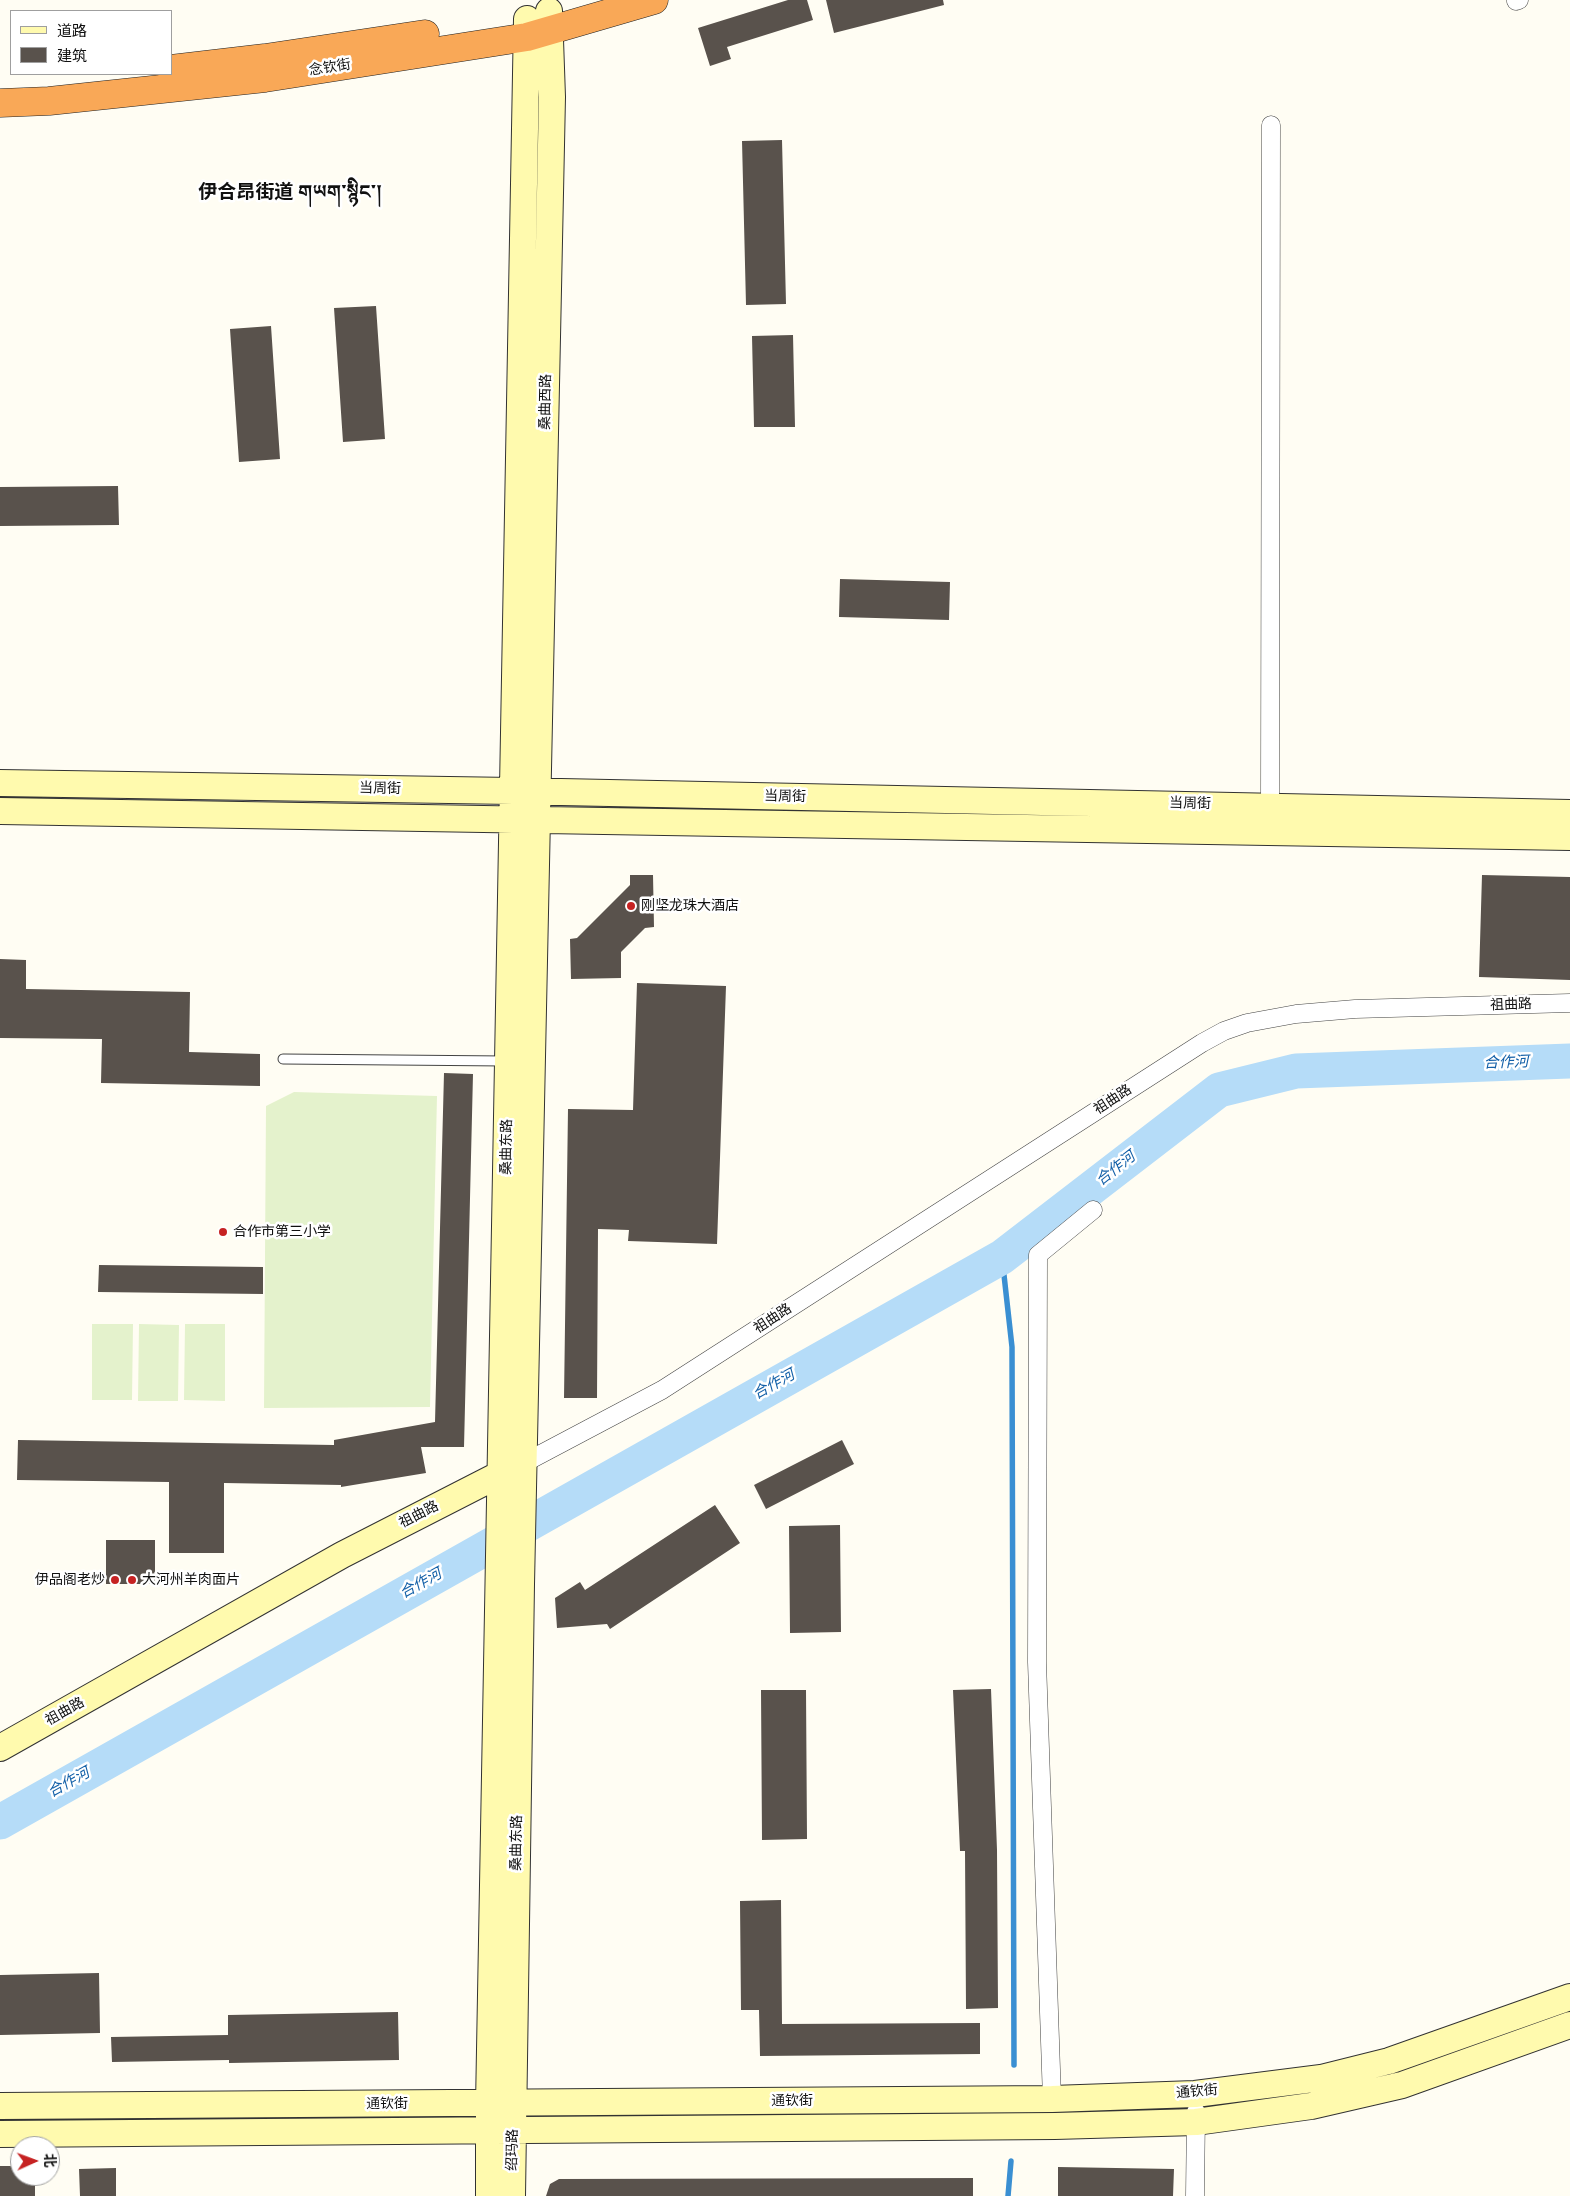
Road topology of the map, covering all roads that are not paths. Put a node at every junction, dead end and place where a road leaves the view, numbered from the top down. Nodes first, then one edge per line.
1 (588, 0) edge
2 (654, 0) edge
3 (538, 25) junction
4 (172, 69) edge
5 (119, 75) edge
6 (0, 86) edge
7 (0, 104) edge
8 (1271, 125) dead end
9 (0, 783) edge
10 (513, 791) junction
11 (539, 792) junction
12 (1270, 806) junction
13 (0, 810) edge
14 (1570, 813) edge
15 (525, 819) junction
16 (1570, 837) edge
17 (1570, 1003) edge
18 (283, 1058) dead end
19 (509, 1062) junction
20 (1093, 1210) dead end
21 (513, 1468) junction
22 (510, 1589) junction
23 (0, 1748) edge
24 (1570, 1997) edge
25 (1570, 2025) edge
26 (1195, 2094) junction
27 (1052, 2099) junction
28 (501, 2103) junction
29 (0, 2106) edge
30 (1196, 2122) junction
31 (501, 2131) junction
32 (0, 2134) edge
33 (489, 2196) edge
34 (512, 2196) edge
35 (1196, 2196) edge

1 - 3 highway, 念钦街
2 - 3 highway, 念钦街
3 - 4 highway, 念钦街
3 - 7 highway, 念钦街
3 - 10 main road, 桑曲西路
3 - 11 main road, 桑曲西路
5 - 6 highway
8 - 12 street
9 - 10 main road, 当周街
10 - 11 main road, 当周街
10 - 15 main road, 桑曲东路
11 - 12 main road, 当周街
11 - 15 main road, 桑曲东路
12 - 14 main road, 当周街
13 - 15 main road, 当周街
15 - 16 main road, 当周街
15 - 19 main road, 桑曲东路
15 - 21 main road, 桑曲东路
17 - 21 street, 祖曲路
18 - 19 lane
19 - 21 main road, 桑曲东路
20 - 27 street
21 - 22 main road, 桑曲东路
21 - 22 main road, 桑曲东路
21 - 23 main road, 祖曲路
22 - 28 main road, 桑曲东路
24 - 26 main road, 通钦街
25 - 30 main road
26 - 27 main road, 通钦街
26 - 30 street
27 - 28 main road, 通钦街
28 - 29 main road, 通钦街
28 - 31 main road, 绍玛路
30 - 31 main road
30 - 35 street
31 - 32 main road
31 - 33 main road, 绍玛路
31 - 34 main road, 绍玛路

